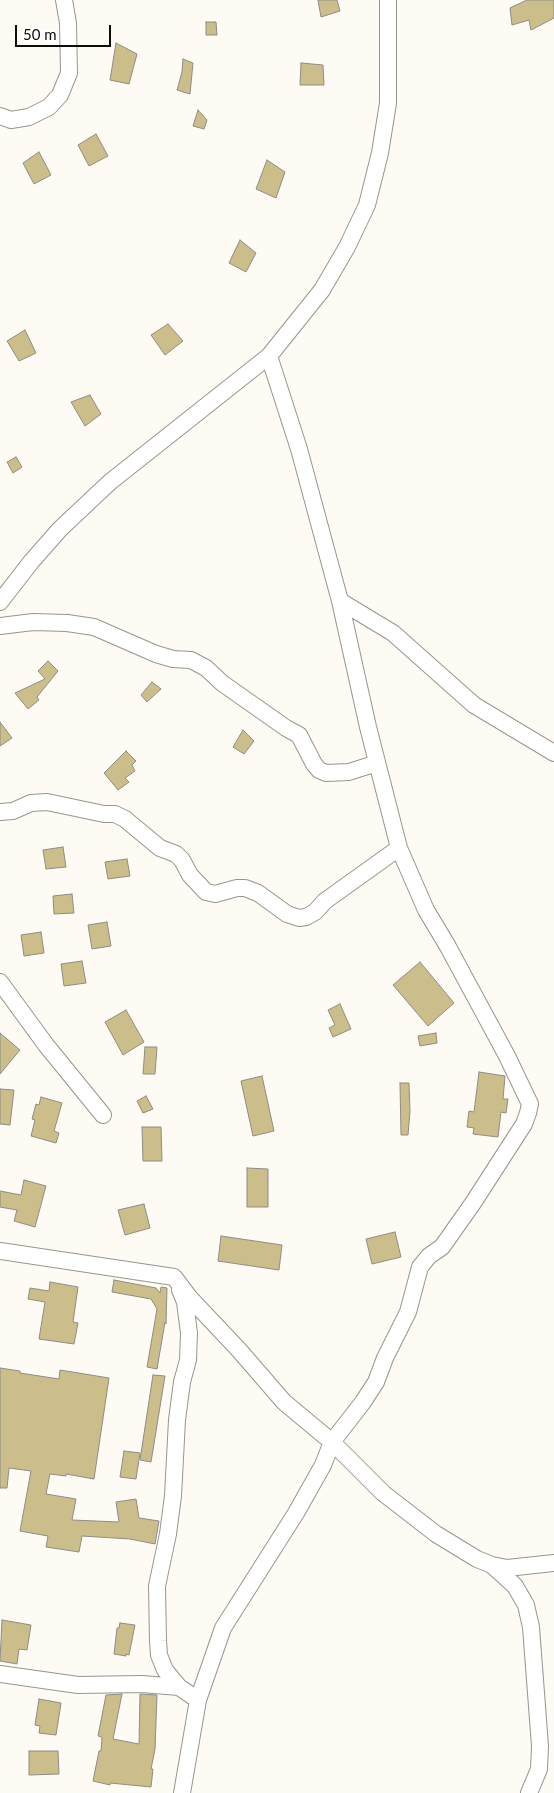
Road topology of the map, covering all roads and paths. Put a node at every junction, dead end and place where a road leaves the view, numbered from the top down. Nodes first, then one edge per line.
1 (64, 0) edge
2 (388, 0) edge
3 (0, 116) edge
4 (269, 356) junction
5 (340, 601) junction
6 (0, 602) edge
7 (0, 626) edge
8 (554, 753) edge
9 (377, 763) junction
10 (0, 812) edge
11 (399, 848) junction
12 (0, 982) edge
13 (103, 1115) dead end
14 (0, 1251) edge
15 (174, 1277) junction
16 (332, 1442) junction
17 (554, 1563) edge
18 (492, 1566) junction
19 (0, 1674) edge
20 (179, 1686) junction
21 (198, 1700) junction
22 (182, 1793) edge
23 (529, 1793) edge

1 - 3 street
2 - 4 street
4 - 5 street
4 - 6 street
5 - 8 street
5 - 9 street
7 - 9 street
9 - 11 street
10 - 11 street
11 - 16 street
12 - 13 street
14 - 15 street
15 - 16 street
15 - 20 street
16 - 18 street
16 - 21 street
17 - 18 street
18 - 23 street
19 - 20 street
20 - 21 street
21 - 22 street

